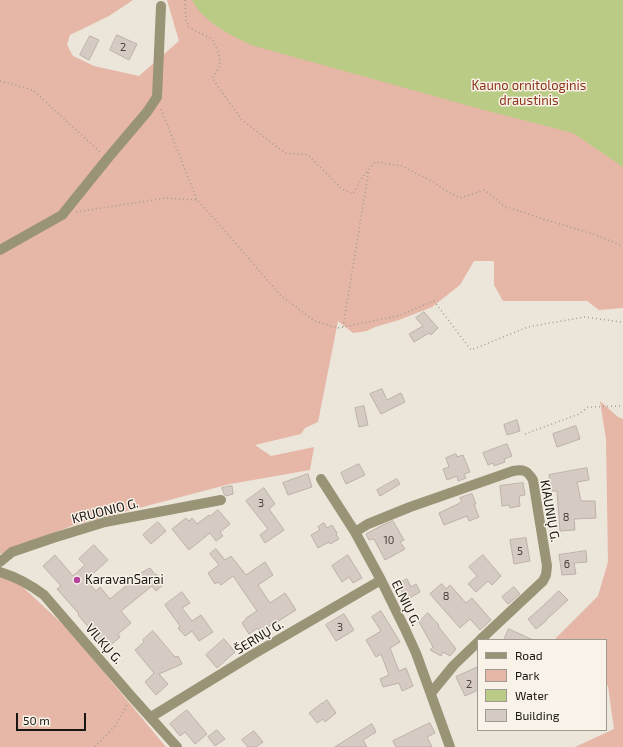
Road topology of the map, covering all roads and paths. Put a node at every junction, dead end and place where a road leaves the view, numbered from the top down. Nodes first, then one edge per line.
1 (185, 0) edge
2 (161, 6) dead end
3 (0, 81) edge
4 (157, 97) junction
5 (108, 158) junction
6 (369, 169) junction
7 (196, 200) junction
8 (62, 215) junction
9 (623, 246) edge
10 (0, 250) edge
11 (623, 321) edge
12 (343, 327) junction
13 (623, 406) edge
14 (525, 434) dead end
15 (320, 479) dead end
16 (221, 500) dead end
17 (355, 532) junction
18 (0, 562) edge
19 (0, 572) edge
20 (381, 580) junction
21 (481, 639) edge
22 (477, 643) edge
23 (431, 693) junction
24 (132, 697) junction
25 (150, 717) junction
26 (95, 747) edge
27 (177, 747) edge
28 (450, 747) edge

1 - 6 path
2 - 4 street
3 - 5 path
4 - 5 street
4 - 7 path
5 - 8 street
6 - 9 path
6 - 12 path
7 - 8 path
7 - 12 path
8 - 10 street
11 - 12 path
13 - 14 path
15 - 17 street, ELNIŲ G.
16 - 18 street, KRUONIO G.
17 - 20 street, ELNIŲ G.
17 - 21 street, KIAUNIŲ G.
19 - 24 street, VILKŲ G.
20 - 23 street, ELNIŲ G.
20 - 25 street, ŠERNŲ G.
22 - 23 street, KIAUNIŲ G.
23 - 28 street, ELNIŲ G.
24 - 25 street, VILKŲ G.
24 - 26 path
25 - 27 street, VILKŲ G.

